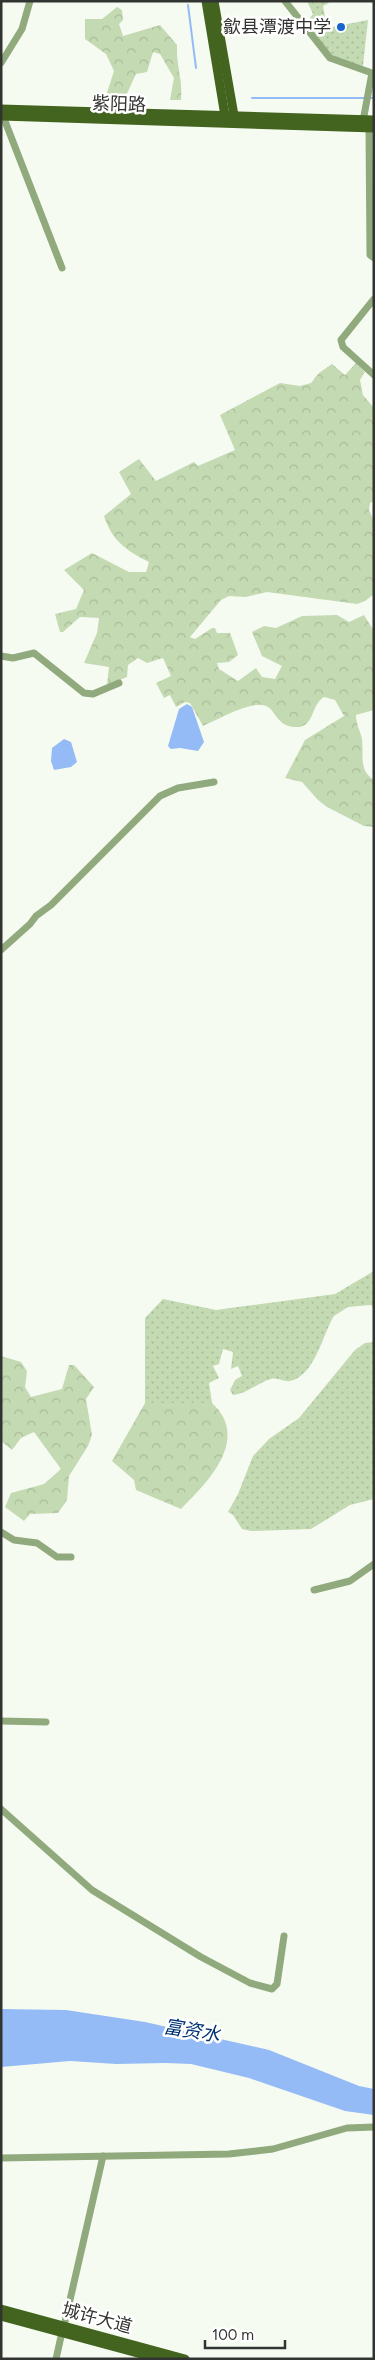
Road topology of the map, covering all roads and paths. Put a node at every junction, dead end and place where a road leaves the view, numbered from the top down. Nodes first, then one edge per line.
1 (30, 1) edge
2 (206, 1) edge
3 (214, 1) edge
4 (285, 1) edge
5 (1, 63) edge
6 (2, 114) edge
7 (225, 120) junction
8 (235, 120) junction
9 (370, 124) edge
10 (374, 258) edge
11 (62, 268) dead end
12 (374, 299) edge
13 (374, 375) edge
14 (1, 656) edge
15 (119, 683) dead end
16 (214, 782) dead end
17 (1, 950) edge
18 (1, 1532) edge
19 (71, 1557) dead end
20 (374, 1564) edge
21 (314, 1590) dead end
22 (1, 1721) edge
23 (46, 1722) dead end
24 (1, 1809) edge
25 (284, 1936) dead end
26 (374, 2127) edge
27 (103, 2156) junction
28 (1, 2158) edge
29 (1, 2309) edge
30 (1, 2316) edge
31 (63, 2329) junction
32 (56, 2359) edge
33 (160, 2359) edge
34 (185, 2359) edge

1 - 5 street
2 - 7 main road
3 - 8 main road
4 - 9 street
6 - 7 main road, 紫阳路
6 - 11 street
7 - 8 main road, 紫阳路
8 - 9 main road, 紫阳路
9 - 10 street
12 - 13 street
14 - 15 street
16 - 17 street
18 - 19 street
20 - 21 street
22 - 23 street
24 - 25 street
26 - 27 street
27 - 28 street
27 - 31 street
29 - 31 main road, 城许大道
30 - 31 main road, 城许大道
31 - 32 street
31 - 33 main road, 城许大道
31 - 34 main road, 城许大道

